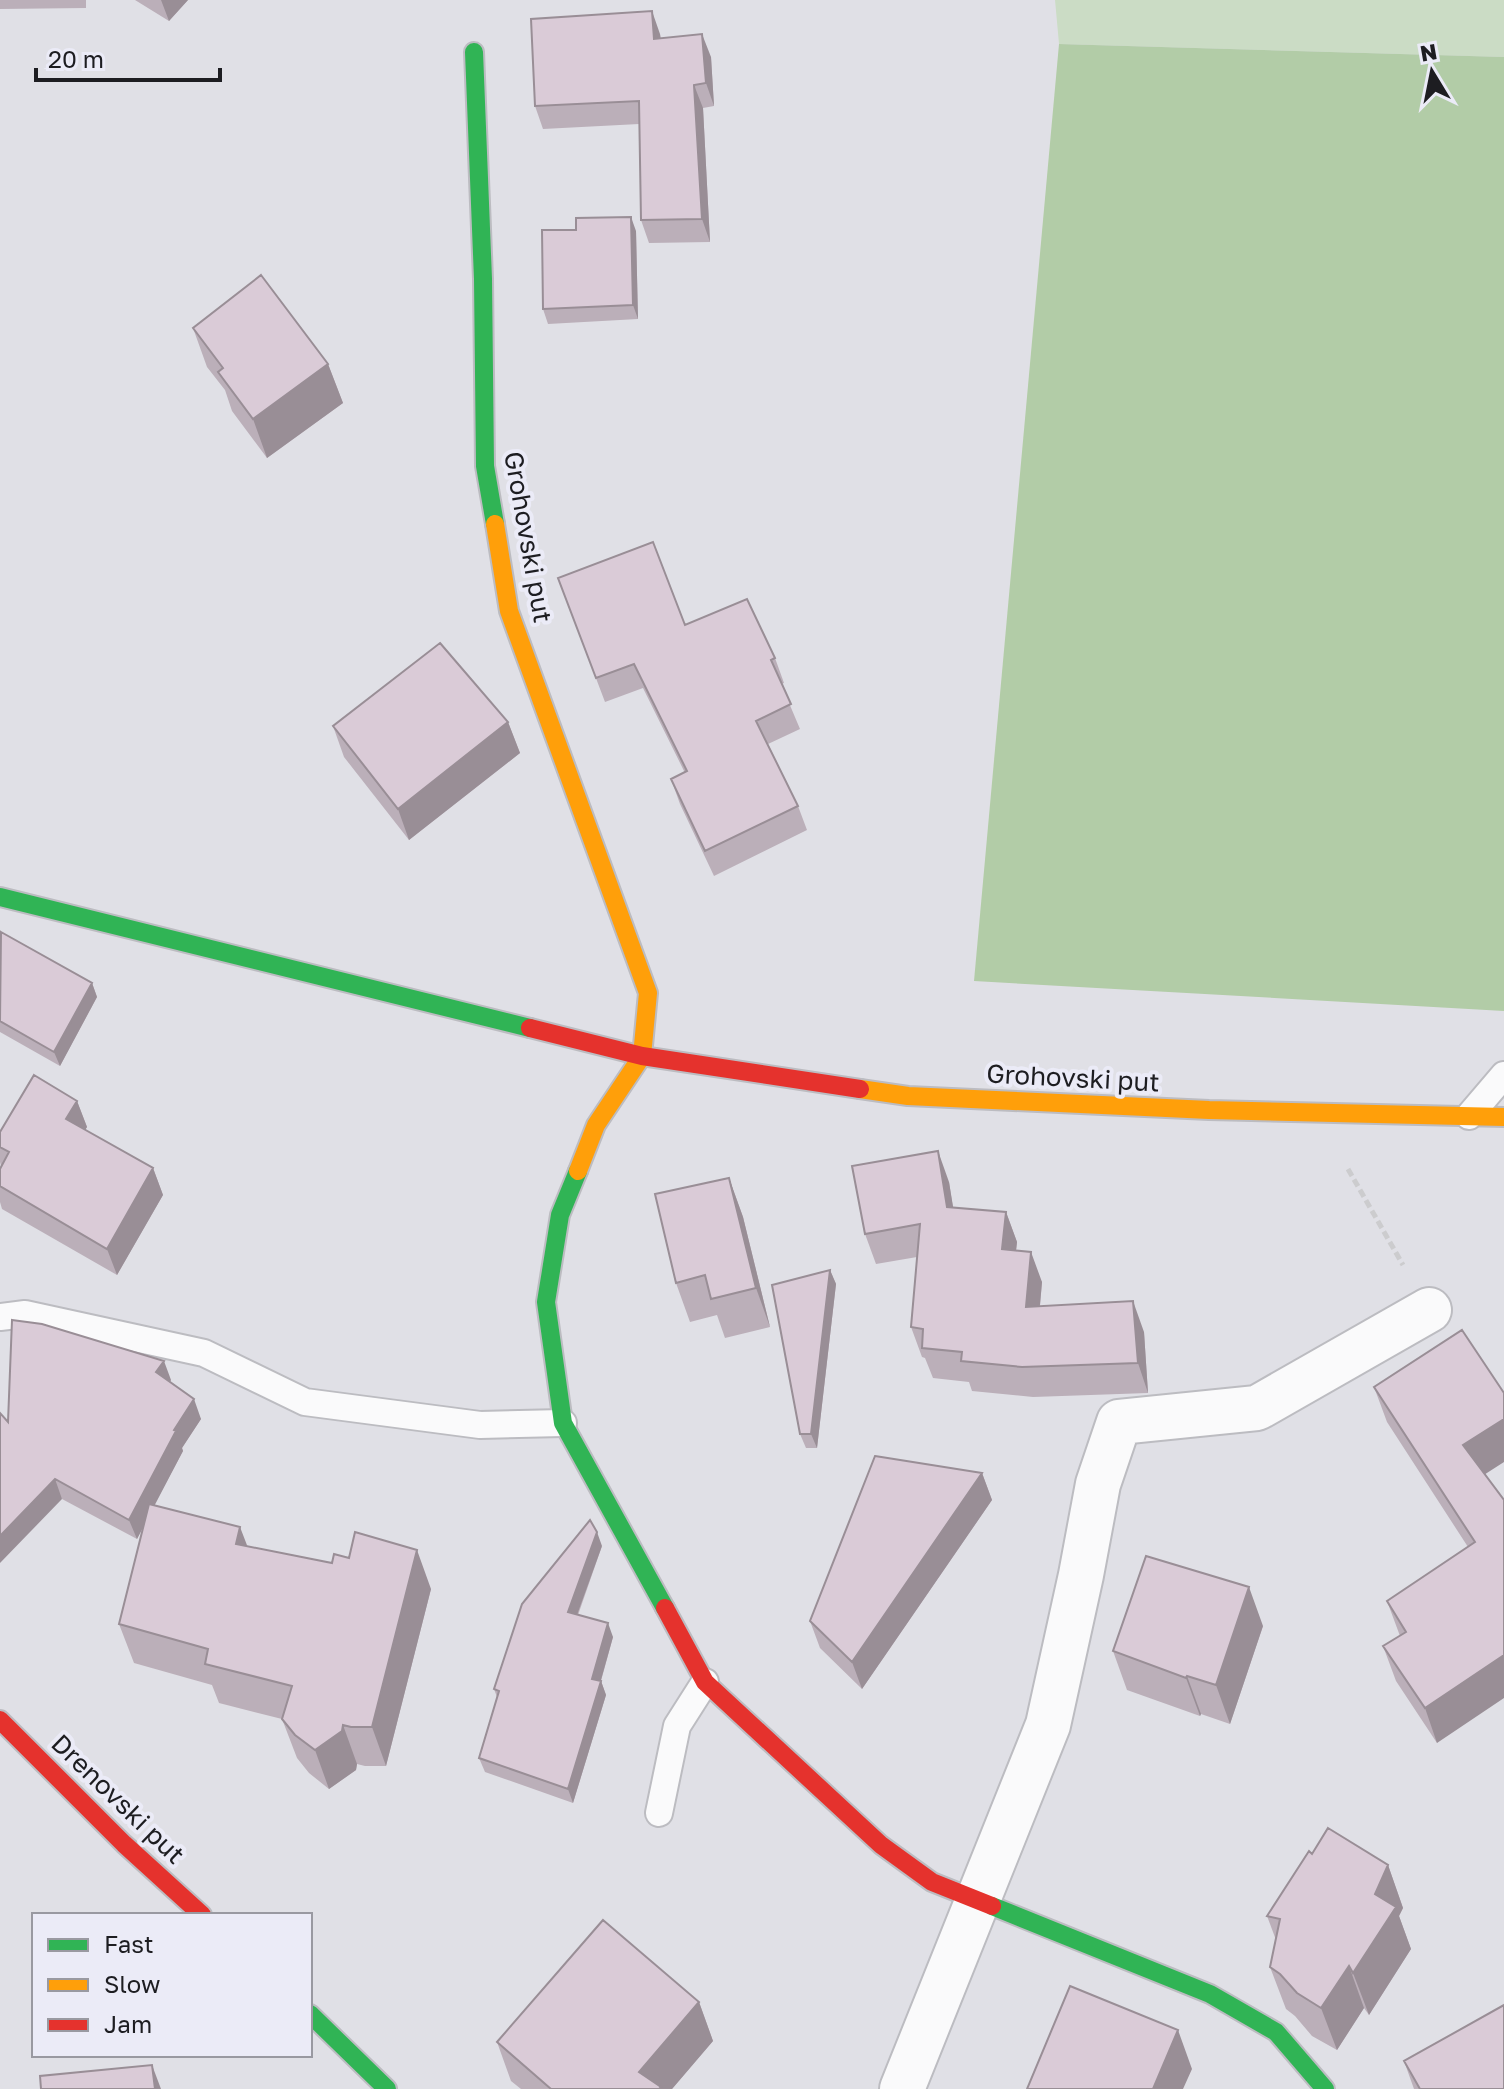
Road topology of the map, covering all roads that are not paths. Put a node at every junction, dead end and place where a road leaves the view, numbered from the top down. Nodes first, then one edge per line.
1 (474, 52) dead end
2 (0, 897) edge
3 (642, 1056) junction
4 (1504, 1075) edge
5 (1469, 1116) junction
6 (1504, 1117) edge
7 (1429, 1310) road end
8 (0, 1317) edge
9 (563, 1423) junction
10 (705, 1682) junction
11 (0, 1720) edge
12 (659, 1813) dead end
13 (976, 1900) junction
14 (200, 1913) edge
15 (312, 2016) edge
16 (387, 2089) edge
17 (902, 2089) edge
18 (1325, 2089) edge

1 - 3 street, Grohovski put
2 - 3 street, Grohovski put
3 - 5 street, Grohovski put
3 - 9 street
4 - 5 lane
5 - 6 street, Grohovski put
7 - 13 street
8 - 9 lane
9 - 10 street
10 - 12 lane
10 - 13 street
11 - 14 street, Drenovski put
13 - 17 street
13 - 18 street
15 - 16 street

